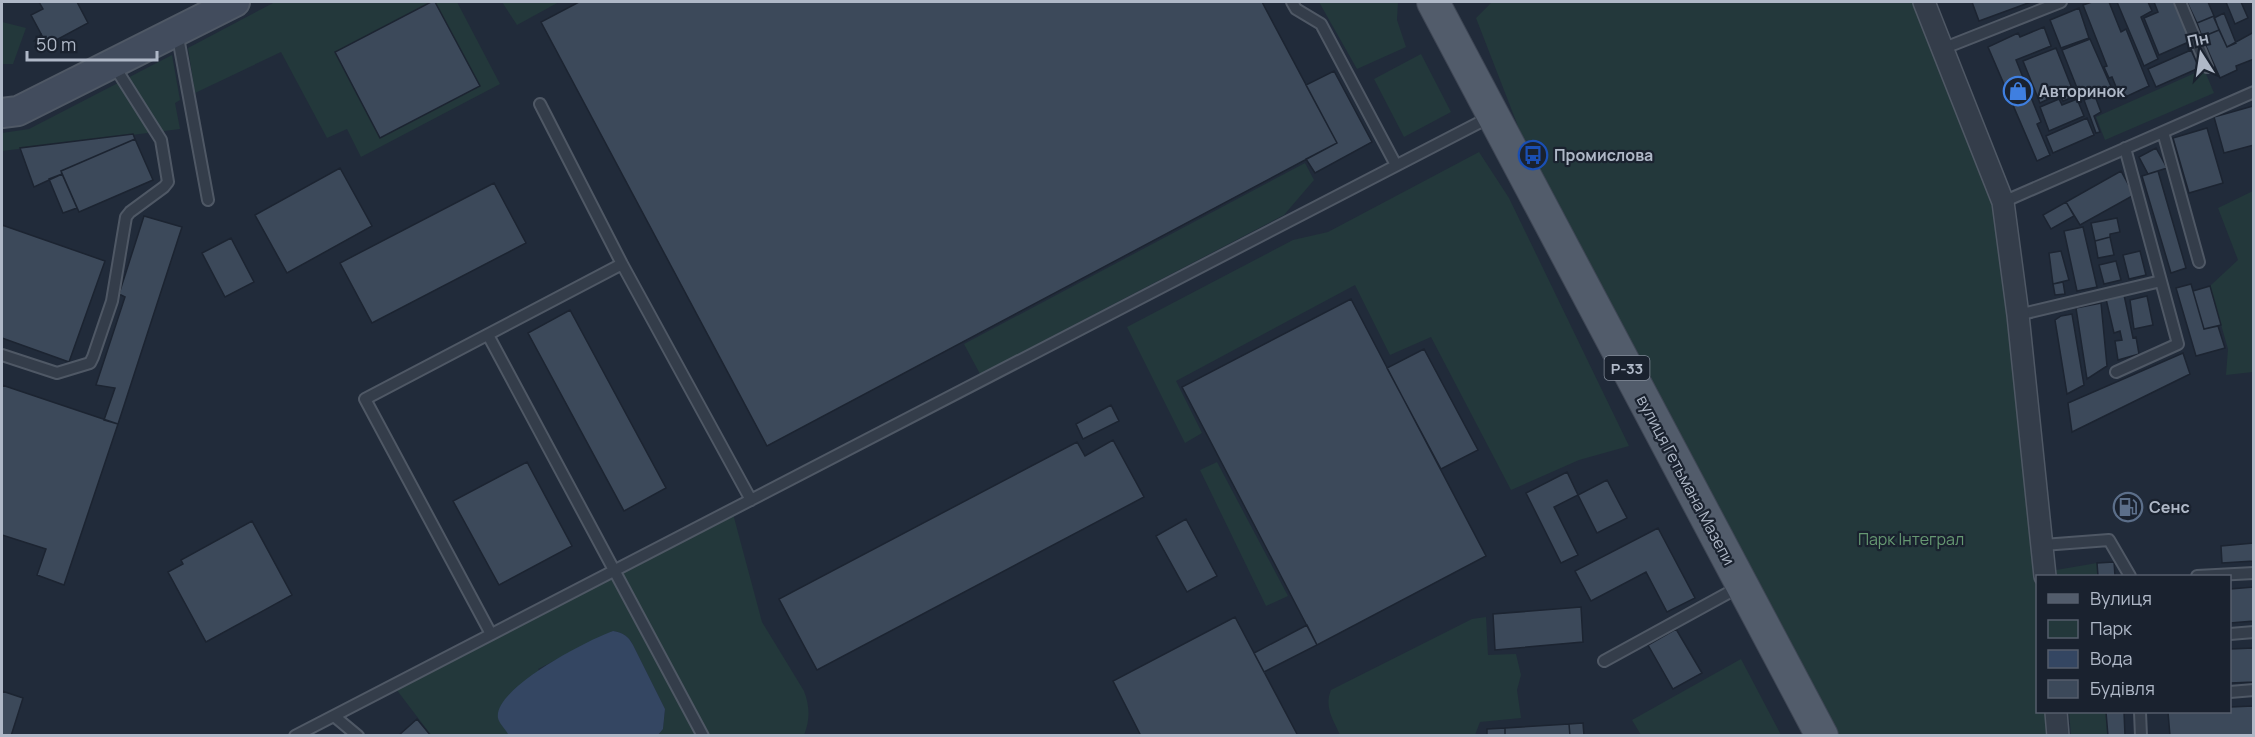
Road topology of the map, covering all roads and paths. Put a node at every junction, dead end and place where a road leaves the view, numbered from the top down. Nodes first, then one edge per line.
1 (235, 2) edge
2 (1293, 2) edge
3 (1433, 2) edge
4 (1924, 2) edge
5 (2061, 2) edge
6 (2180, 2) edge
7 (177, 32) junction
8 (1942, 49) junction
9 (113, 64) junction
10 (2207, 67) dead end
11 (2253, 92) edge
12 (540, 104) dead end
13 (2, 113) edge
14 (1493, 115) junction
15 (2163, 132) junction
16 (2125, 148) junction
17 (1396, 165) junction
18 (208, 200) dead end
19 (2003, 202) junction
20 (2199, 262) dead end
21 (622, 264) junction
22 (2161, 281) junction
23 (2018, 315) junction
24 (488, 335) junction
25 (2, 355) edge
26 (2116, 372) dead end
27 (751, 500) junction
28 (2043, 545) junction
29 (614, 569) junction
30 (2253, 573) edge
31 (2045, 575) edge
32 (2129, 575) edge
33 (2216, 575) edge
34 (1742, 585) junction
35 (2253, 632) edge
36 (491, 634) junction
37 (2231, 634) edge
38 (1604, 661) dead end
39 (2253, 690) edge
40 (2231, 692) edge
41 (2056, 713) edge
42 (2140, 713) edge
43 (333, 716) junction
44 (295, 735) edge
45 (358, 735) edge
46 (703, 735) edge
47 (1822, 735) edge
48 (2058, 735) edge
49 (2141, 735) edge

1 - 7 main road
2 - 17 lane
3 - 14 main road, вулиця Гетьмана Мазепи / Р-33
4 - 8 street
5 - 8 lane
6 - 10 lane
7 - 9 main road
7 - 18 lane
8 - 19 street
9 - 13 main road
9 - 25 lane
11 - 15 lane
12 - 21 lane
14 - 17 lane
14 - 34 main road, вулиця Гетьмана Мазепи / Р-33
15 - 16 lane
15 - 20 lane
16 - 19 lane
16 - 22 lane
17 - 27 lane
19 - 23 street
21 - 24 lane
21 - 27 lane
22 - 23 lane
22 - 26 lane
23 - 28 street
24 - 29 lane
24 - 36 lane
27 - 29 lane
28 - 31 street
28 - 32 lane
29 - 36 lane
29 - 46 lane
30 - 33 lane
34 - 38 lane
34 - 47 main road, вулиця Гетьмана Мазепи / Р-33
35 - 37 lane
36 - 43 lane
39 - 40 lane
41 - 48 street
42 - 49 lane
43 - 44 lane
43 - 45 lane

